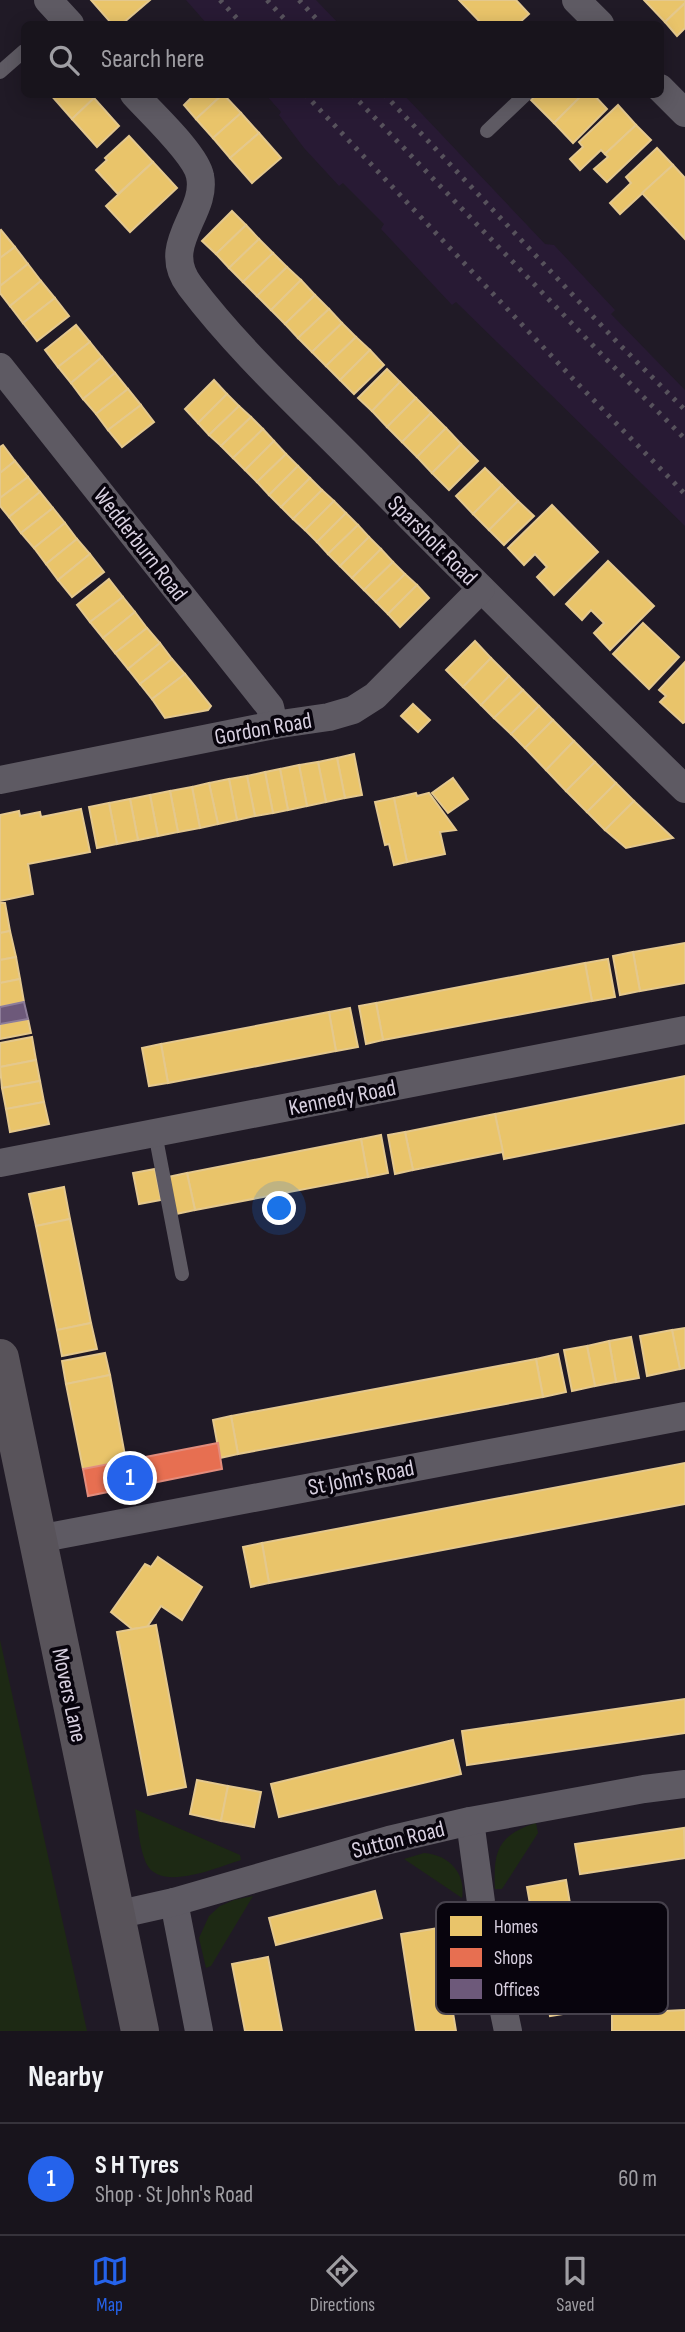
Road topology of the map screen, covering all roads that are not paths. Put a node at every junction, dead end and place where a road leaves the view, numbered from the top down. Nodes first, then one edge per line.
1 (576, 0) edge
2 (597, 21) edge
3 (21, 54) edge
4 (0, 72) edge
5 (664, 92) edge
6 (138, 98) edge
7 (522, 98) edge
8 (685, 113) edge
9 (487, 131) dead end
10 (0, 367) edge
11 (481, 589) junction
12 (274, 725) junction
13 (0, 780) edge
14 (685, 789) edge
15 (685, 1030) edge
16 (155, 1133) junction
17 (0, 1163) edge
18 (182, 1274) dead end
19 (0, 1358) edge
20 (685, 1416) edge
21 (38, 1539) junction
22 (685, 1784) edge
23 (470, 1821) junction
24 (174, 1902) junction
25 (481, 1902) edge
26 (116, 1915) junction
27 (140, 2031) edge
28 (199, 2031) edge

1 - 2 street
3 - 4 lane
5 - 8 street
6 - 11 street, Sparsholt Road
7 - 9 lane
10 - 12 street, Wedderburn Road
11 - 12 street, Gordon Road
11 - 14 street, Sparsholt Road
12 - 13 street, Gordon Road
15 - 16 street, Kennedy Road
16 - 17 street, Kennedy Road
16 - 18 lane
19 - 21 street, Movers Lane
20 - 21 street, St John's Road
21 - 26 street, Movers Lane
22 - 23 street, Sutton Road
23 - 24 street, Sutton Road
23 - 25 street
24 - 26 street, Sutton Road
24 - 28 street
26 - 27 street, Movers Lane

